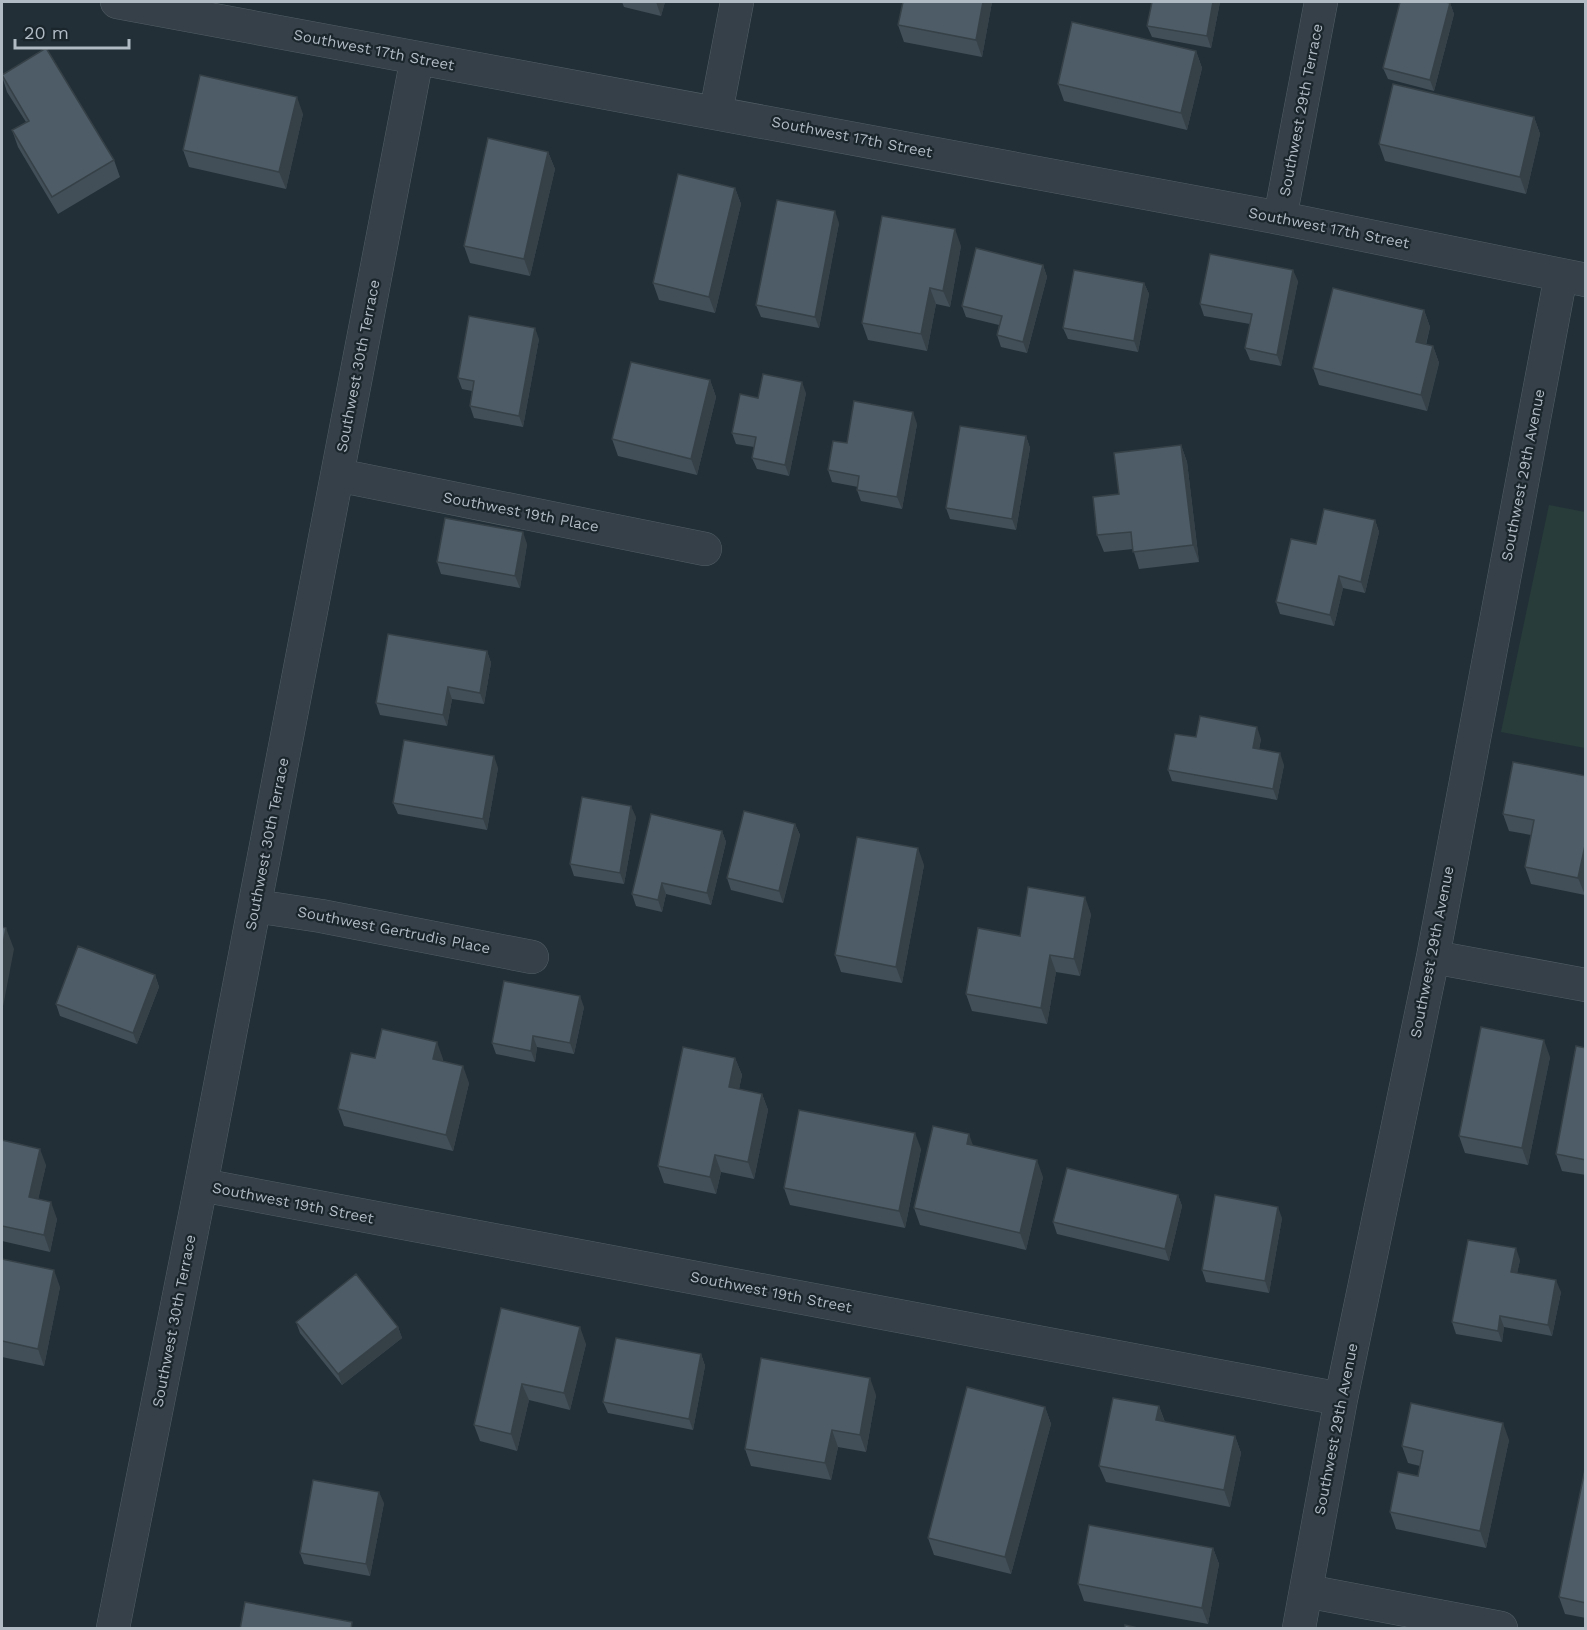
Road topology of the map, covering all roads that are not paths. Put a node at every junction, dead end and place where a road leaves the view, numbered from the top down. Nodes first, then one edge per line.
1 (117, 2) edge
2 (737, 2) edge
3 (1321, 2) edge
4 (176, 7) edge
5 (417, 58) junction
6 (716, 112) junction
7 (1280, 218) junction
8 (1573, 277) edge
9 (337, 475) junction
10 (705, 549) dead end
11 (255, 906) junction
12 (532, 957) dead end
13 (1433, 957) junction
14 (1586, 985) edge
15 (201, 1185) junction
16 (1341, 1399) junction
17 (1306, 1591) junction
18 (113, 1629) edge
19 (1299, 1629) edge
20 (1501, 1629) edge

1 - 4 street, Southwest 17th Street
2 - 6 street
3 - 7 street, Southwest 29th Terrace
4 - 5 street, Southwest 17th Street
5 - 6 street, Southwest 17th Street
5 - 9 street, Southwest 30th Terrace
6 - 7 street, Southwest 17th Street
7 - 8 street, Southwest 17th Street
8 - 13 street, Southwest 29th Avenue
9 - 10 street, Southwest 19th Place
9 - 11 street, Southwest 30th Terrace
11 - 12 street, Southwest Gertrudis Place
11 - 15 street, Southwest 30th Terrace
13 - 14 street
13 - 16 street, Southwest 29th Avenue
15 - 16 street, Southwest 19th Street
15 - 18 street, Southwest 30th Terrace
16 - 17 street, Southwest 29th Avenue
17 - 19 street, Southwest 29th Avenue
17 - 20 street

